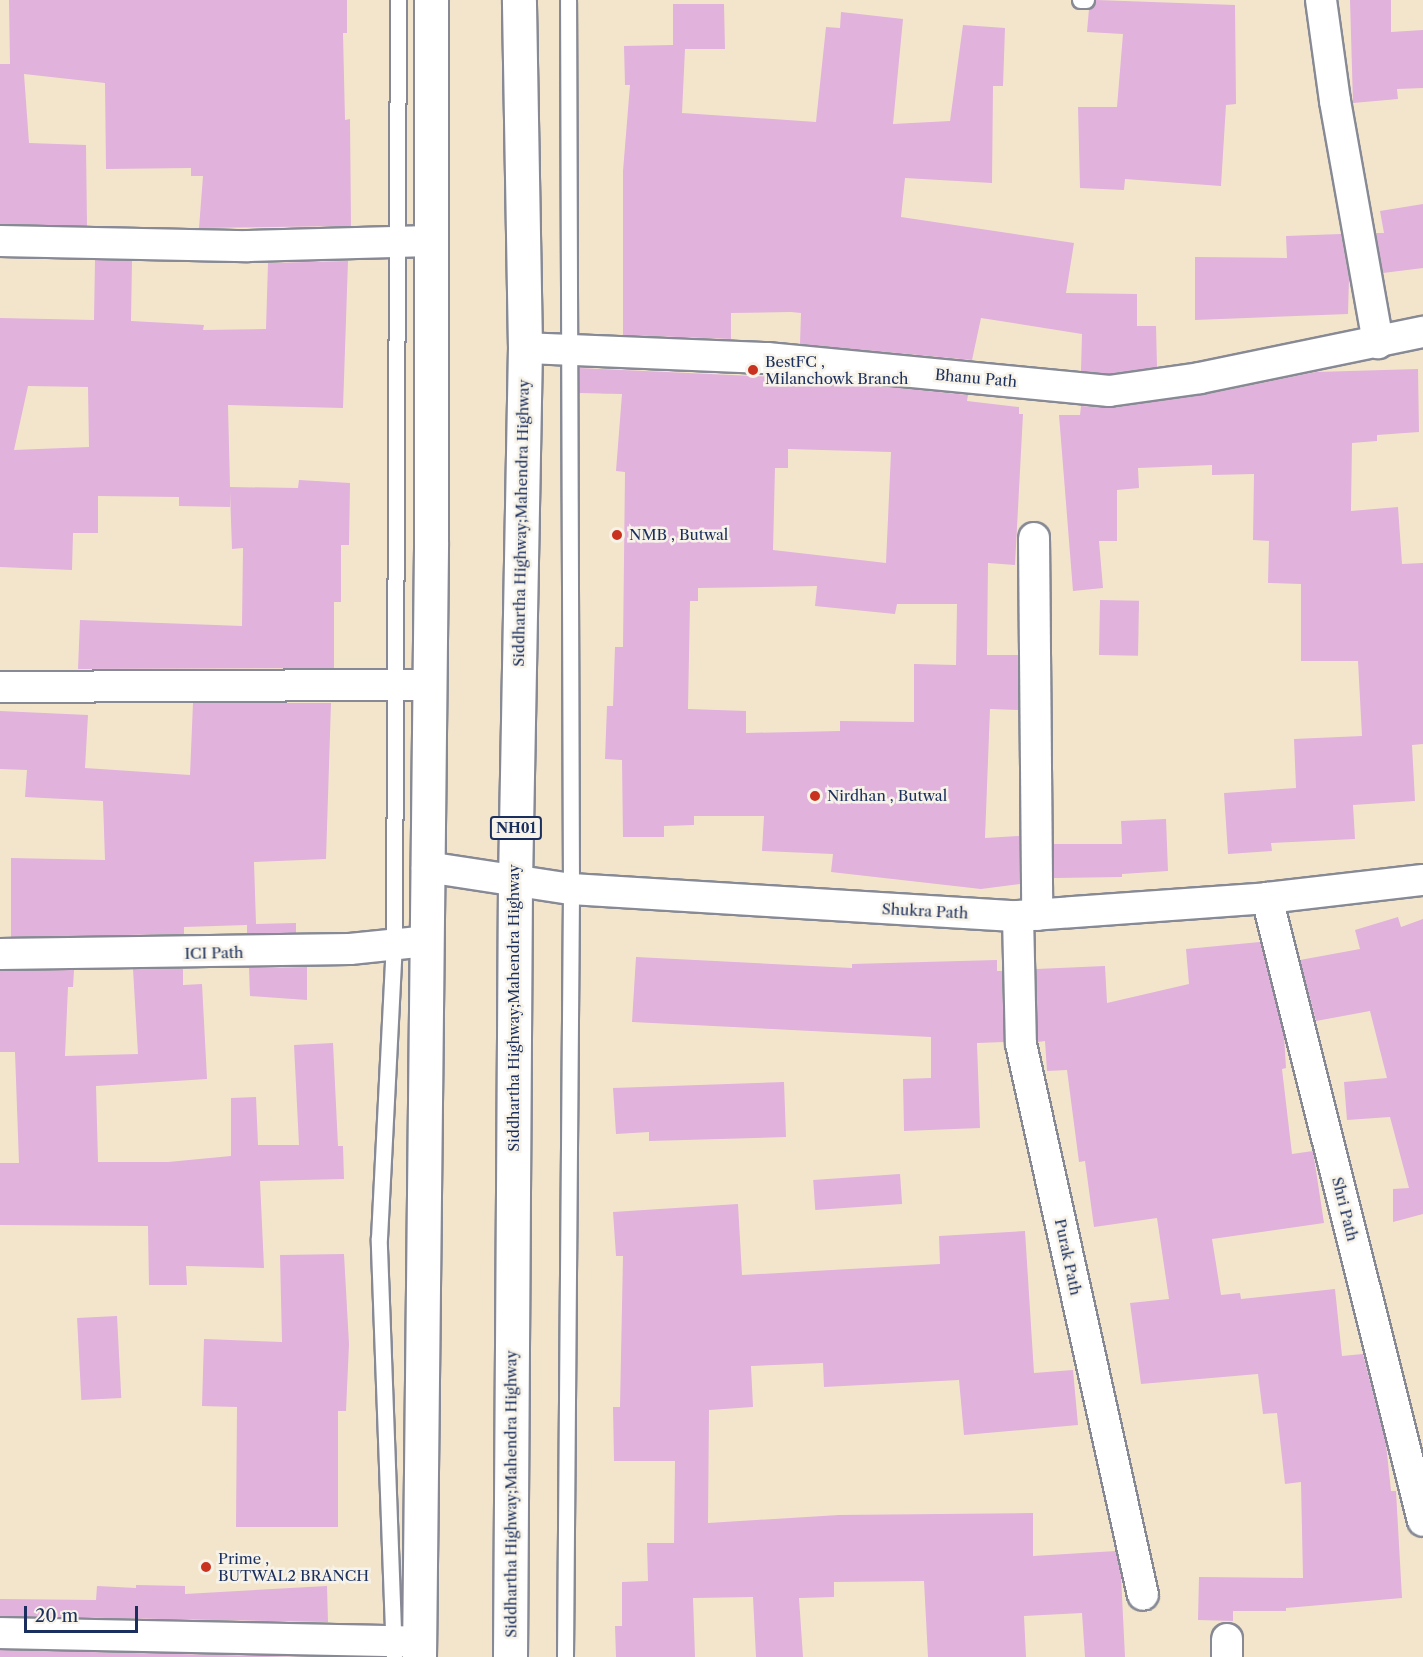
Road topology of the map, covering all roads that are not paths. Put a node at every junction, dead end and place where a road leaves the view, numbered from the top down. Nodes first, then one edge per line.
1 (398, 0) edge
2 (431, 0) edge
3 (519, 0) edge
4 (568, 0) edge
5 (1080, 0) edge
6 (1086, 0) edge
7 (1321, 0) edge
8 (430, 240) junction
9 (0, 241) edge
10 (397, 242) junction
11 (1423, 332) edge
12 (1378, 343) junction
13 (525, 348) junction
14 (572, 349) junction
15 (1034, 538) dead end
16 (396, 685) junction
17 (429, 685) junction
18 (0, 687) edge
19 (427, 867) junction
20 (1423, 880) edge
21 (515, 882) junction
22 (571, 889) junction
23 (1267, 898) junction
24 (1027, 916) junction
25 (427, 941) junction
26 (394, 944) junction
27 (0, 954) edge
28 (1423, 1521) edge
29 (1143, 1595) dead end
30 (0, 1633) edge
31 (406, 1649) edge
32 (510, 1657) edge
33 (566, 1657) edge

1 - 10 lane
2 - 8 highway
3 - 13 highway, Siddhartha Highway;Mahendra Highway / NH01
4 - 14 lane
5 - 6 lane
7 - 12 street
8 - 10 street
8 - 17 highway
9 - 10 street
10 - 16 lane
11 - 12 street, Bhanu Path
12 - 14 street, Bhanu Path
13 - 14 street, Bhanu Path
13 - 21 highway, Siddhartha Highway;Mahendra Highway / NH01
14 - 22 lane
15 - 24 street, Purak Path
16 - 17 street
16 - 18 street
16 - 26 lane
17 - 19 highway
19 - 21 street, Shukra Path
19 - 25 highway
20 - 23 street, Shukra Path
21 - 22 street, Shukra Path
21 - 32 highway, Siddhartha Highway;Mahendra Highway / NH01
22 - 24 street, Shukra Path
22 - 33 lane
23 - 24 street, Shukra Path
23 - 28 street, Shri Path
24 - 29 street, Purak Path
25 - 26 street, ICI Path
25 - 31 highway
26 - 27 street, ICI Path
26 - 31 lane
30 - 31 street

